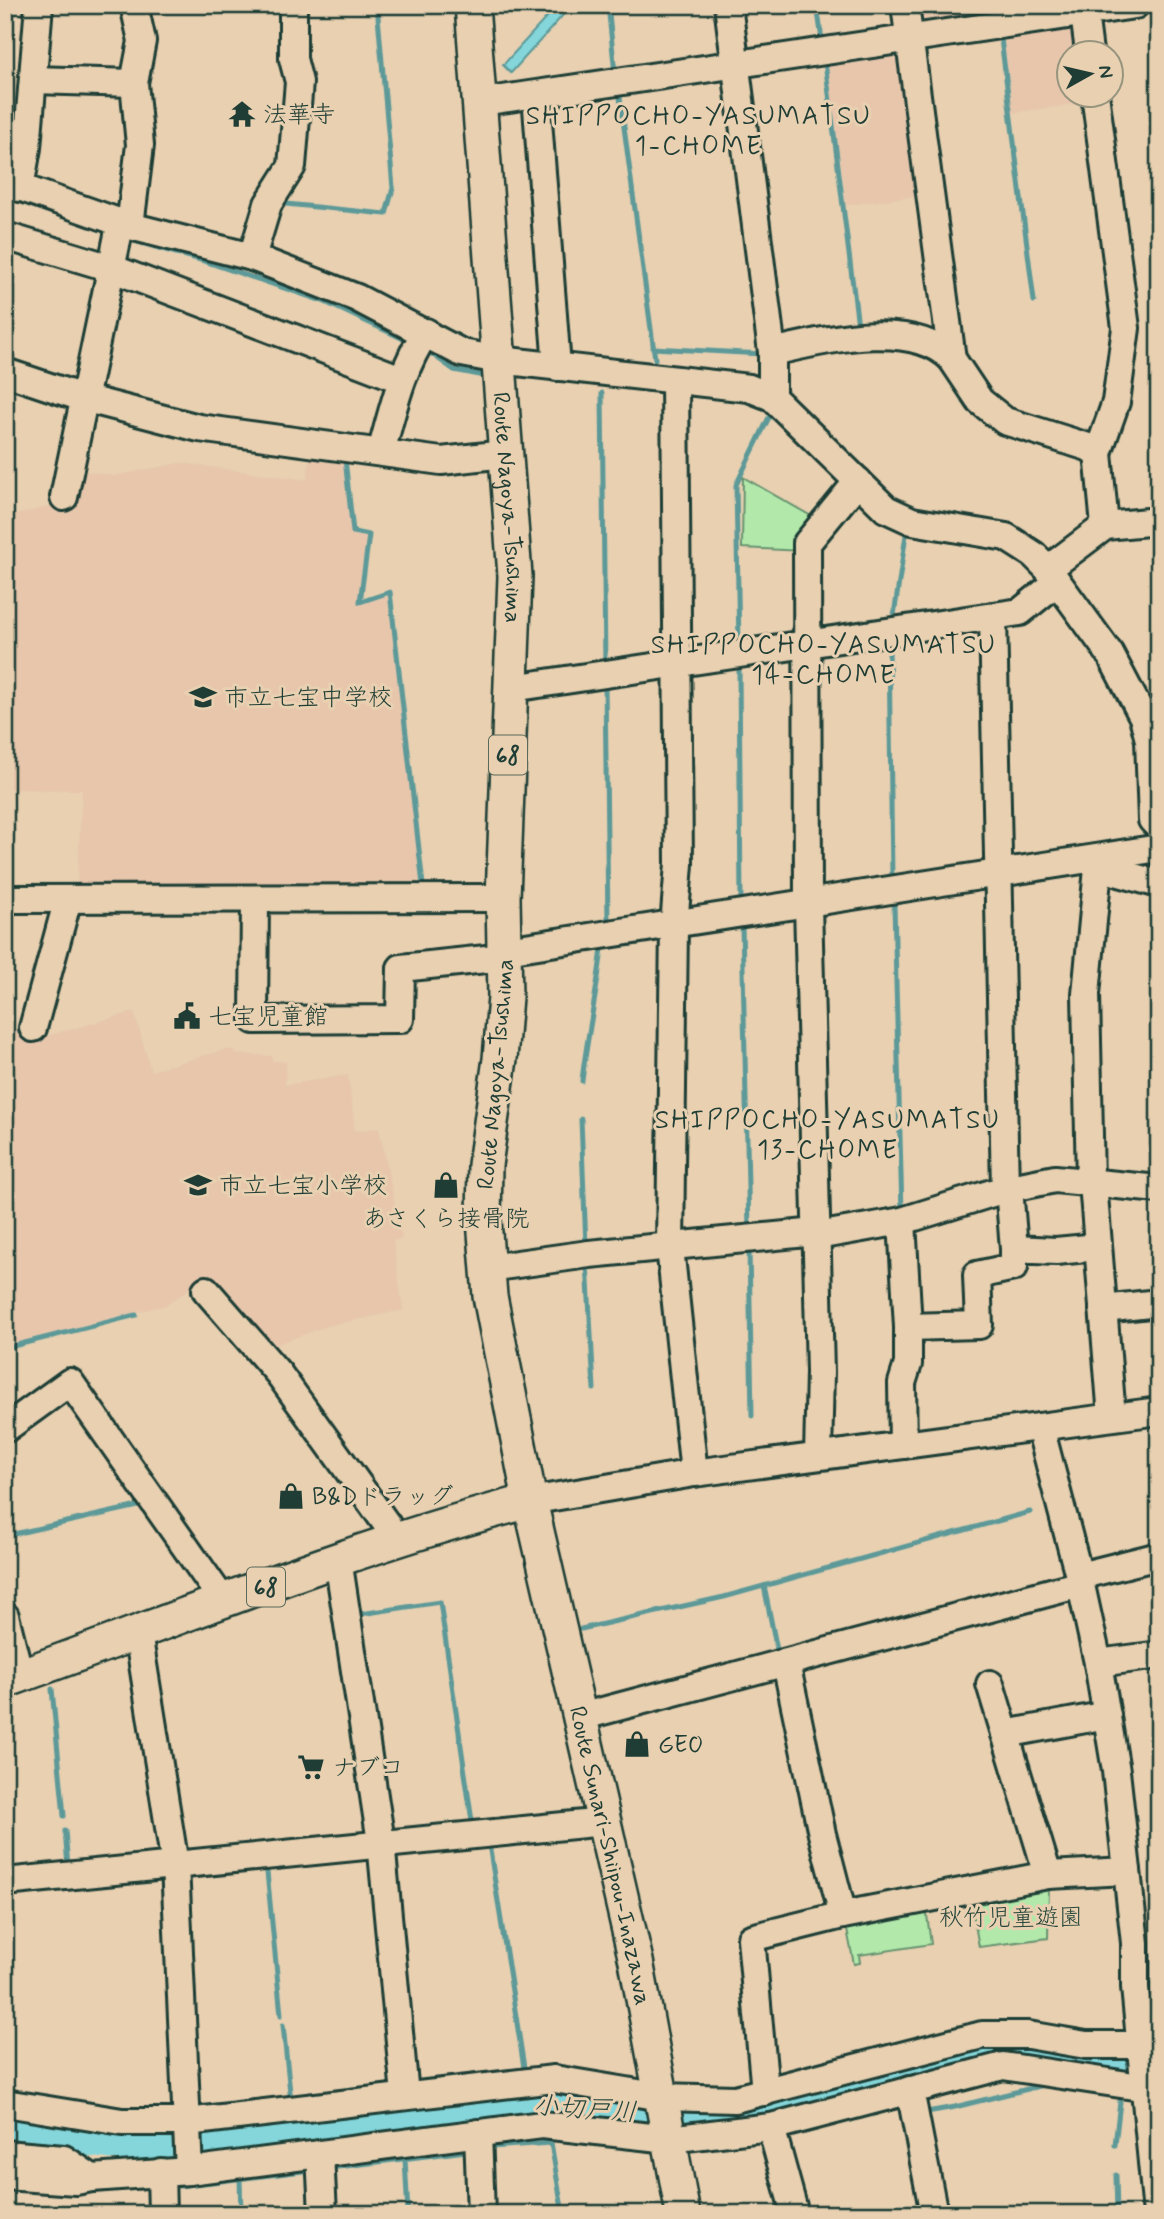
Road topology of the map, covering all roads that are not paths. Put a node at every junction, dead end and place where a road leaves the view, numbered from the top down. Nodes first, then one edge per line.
1 (39, 5) edge
2 (134, 5) edge
3 (293, 5) edge
4 (472, 5) edge
5 (728, 5) edge
6 (905, 5) edge
7 (1135, 5) edge
8 (1083, 9) edge
9 (1087, 38) edge
10 (909, 39) junction
11 (736, 64) junction
12 (33, 80) junction
13 (134, 83) junction
14 (536, 95) junction
15 (482, 102) junction
16 (1097, 108) edge
17 (12, 185) edge
18 (5, 236) edge
19 (120, 237) junction
20 (252, 257) junction
21 (420, 341) junction
22 (772, 352) junction
23 (952, 359) junction
24 (499, 360) junction
25 (556, 367) junction
26 (5, 372) edge
27 (401, 379) junction
28 (675, 387) junction
29 (772, 397) junction
30 (83, 398) junction
31 (381, 452) junction
32 (1098, 453) junction
33 (505, 454) junction
34 (854, 485) junction
35 (64, 497) dead end
36 (1159, 521) edge
37 (1105, 526) junction
38 (1053, 576) junction
39 (993, 616) junction
40 (808, 645) junction
41 (678, 665) junction
42 (512, 688) junction
43 (1158, 842) edge
44 (1098, 863) junction
45 (997, 873) junction
46 (1159, 884) edge
47 (503, 898) junction
48 (5, 899) edge
49 (68, 899) junction
50 (254, 899) junction
51 (808, 904) junction
52 (674, 926) junction
53 (505, 954) junction
54 (33, 1028) dead end
55 (1092, 1182) junction
56 (1007, 1189) junction
57 (1159, 1189) edge
58 (902, 1221) junction
59 (817, 1234) junction
60 (670, 1247) junction
61 (1098, 1247) junction
62 (1014, 1249) junction
63 (488, 1268) junction
64 (206, 1290) dead end
65 (1159, 1303) edge
66 (1103, 1309) junction
67 (908, 1327) junction
68 (1159, 1411) edge
69 (1112, 1418) junction
70 (1040, 1427) junction
71 (5, 1429) edge
72 (903, 1445) junction
73 (818, 1456) junction
74 (694, 1473) junction
75 (530, 1501) junction
76 (392, 1541) junction
77 (1159, 1556) edge
78 (338, 1559) junction
79 (1080, 1580) junction
80 (224, 1602) junction
81 (5, 1616) edge
82 (138, 1633) junction
83 (1159, 1655) edge
84 (786, 1662) junction
85 (1098, 1663) junction
86 (12, 1678) edge
87 (990, 1684) dead end
88 (1107, 1715) junction
89 (580, 1717) junction
90 (1005, 1734) junction
91 (604, 1822) junction
92 (381, 1842) junction
93 (175, 1865) junction
94 (1126, 1871) junction
95 (1048, 1875) junction
96 (5, 1882) edge
97 (843, 1915) junction
98 (1148, 2047) edge
99 (1151, 2086) edge
100 (910, 2090) junction
101 (765, 2092) junction
102 (405, 2095) junction
103 (5, 2103) edge
104 (665, 2117) junction
105 (187, 2124) junction
106 (771, 2127) junction
107 (478, 2133) junction
108 (5, 2154) edge
109 (320, 2154) junction
110 (189, 2167) junction
111 (161, 2172) junction
112 (5, 2176) edge
113 (92, 2178) junction
114 (162, 2214) edge
115 (323, 2214) edge
116 (481, 2214) edge
117 (683, 2214) edge
118 (795, 2214) edge
119 (934, 2214) edge
120 (1157, 2214) edge

1 - 12 street
2 - 13 street
3 - 20 street
4 - 15 main road, Route Nagoya-Tsushima / 68
5 - 11 street
6 - 10 street
7 - 8 street
8 - 9 street
8 - 10 street
10 - 11 street
10 - 23 street
11 - 14 street
11 - 22 street
12 - 13 street
12 - 17 street
13 - 19 street
14 - 15 street
14 - 25 street
15 - 24 main road, Route Nagoya-Tsushima / 68
16 - 32 street
17 - 19 street
18 - 19 street
19 - 20 street
19 - 27 street
19 - 30 street
20 - 21 street
21 - 24 street
21 - 27 street
22 - 23 street
22 - 29 street
23 - 32 street
24 - 25 street
24 - 33 main road, Route Nagoya-Tsushima / 68
25 - 28 street
26 - 30 street
27 - 31 street
28 - 29 street
28 - 41 street
29 - 34 street
30 - 31 street
30 - 35 street
31 - 33 street
32 - 37 street
33 - 42 main road, Route Nagoya-Tsushima / 68
34 - 38 street
34 - 40 street
36 - 37 street
37 - 38 street
38 - 39 street
38 - 43 street
39 - 40 street
39 - 45 street
40 - 41 street
40 - 51 street
41 - 42 street
41 - 52 street
42 - 47 main road, Route Nagoya-Tsushima / 68
43 - 44 street
44 - 45 street
44 - 46 street
44 - 55 street
45 - 51 street
45 - 56 street
47 - 50 street
47 - 53 main road, Route Nagoya-Tsushima / 68
48 - 49 street
49 - 50 street
49 - 54 street
50 - 53 street
51 - 52 street
51 - 59 street
52 - 53 street
52 - 60 street
53 - 63 main road, Route Nagoya-Tsushima / 68
55 - 56 street
55 - 57 street
55 - 61 street
56 - 58 street
56 - 62 street
58 - 59 street
58 - 67 street
59 - 60 street
59 - 73 street
60 - 63 street
60 - 74 street
61 - 62 street
61 - 66 street
62 - 67 street
63 - 75 main road, Route Nagoya-Tsushima / 68
64 - 76 street
65 - 66 street
66 - 69 street
67 - 72 street
68 - 69 street
69 - 70 street
70 - 72 street
70 - 79 street
71 - 80 street
72 - 73 street
73 - 74 street
74 - 75 street
75 - 76 main road, 68
75 - 89 main road, Route Sunari-Shiipou-Inazawa
76 - 78 main road, 68
77 - 79 street
78 - 80 main road, 68
78 - 92 street
79 - 84 street
79 - 85 street
80 - 82 main road, 68
81 - 86 street
82 - 86 main road, 68
82 - 93 street
83 - 85 street
84 - 89 street
84 - 97 street
85 - 88 street
87 - 90 street
88 - 90 street
88 - 94 street
89 - 91 main road, Route Sunari-Shiipou-Inazawa
90 - 95 street
91 - 92 street
91 - 104 main road, Route Sunari-Shiipou-Inazawa
92 - 93 street
92 - 102 street
93 - 96 street
93 - 105 street
94 - 95 street
94 - 98 street
95 - 97 street
97 - 101 street
98 - 99 street
98 - 101 street
99 - 100 street
99 - 120 street
100 - 106 street
100 - 119 street
101 - 104 street
102 - 104 street
102 - 105 street
103 - 105 street
104 - 106 street
104 - 107 street
104 - 117 main road, Route Sunari-Shiipou-Inazawa
105 - 110 street
106 - 118 street
107 - 109 street
107 - 116 street
108 - 113 street
109 - 110 street
109 - 115 street
110 - 111 street
111 - 113 street
111 - 114 street
112 - 113 street

